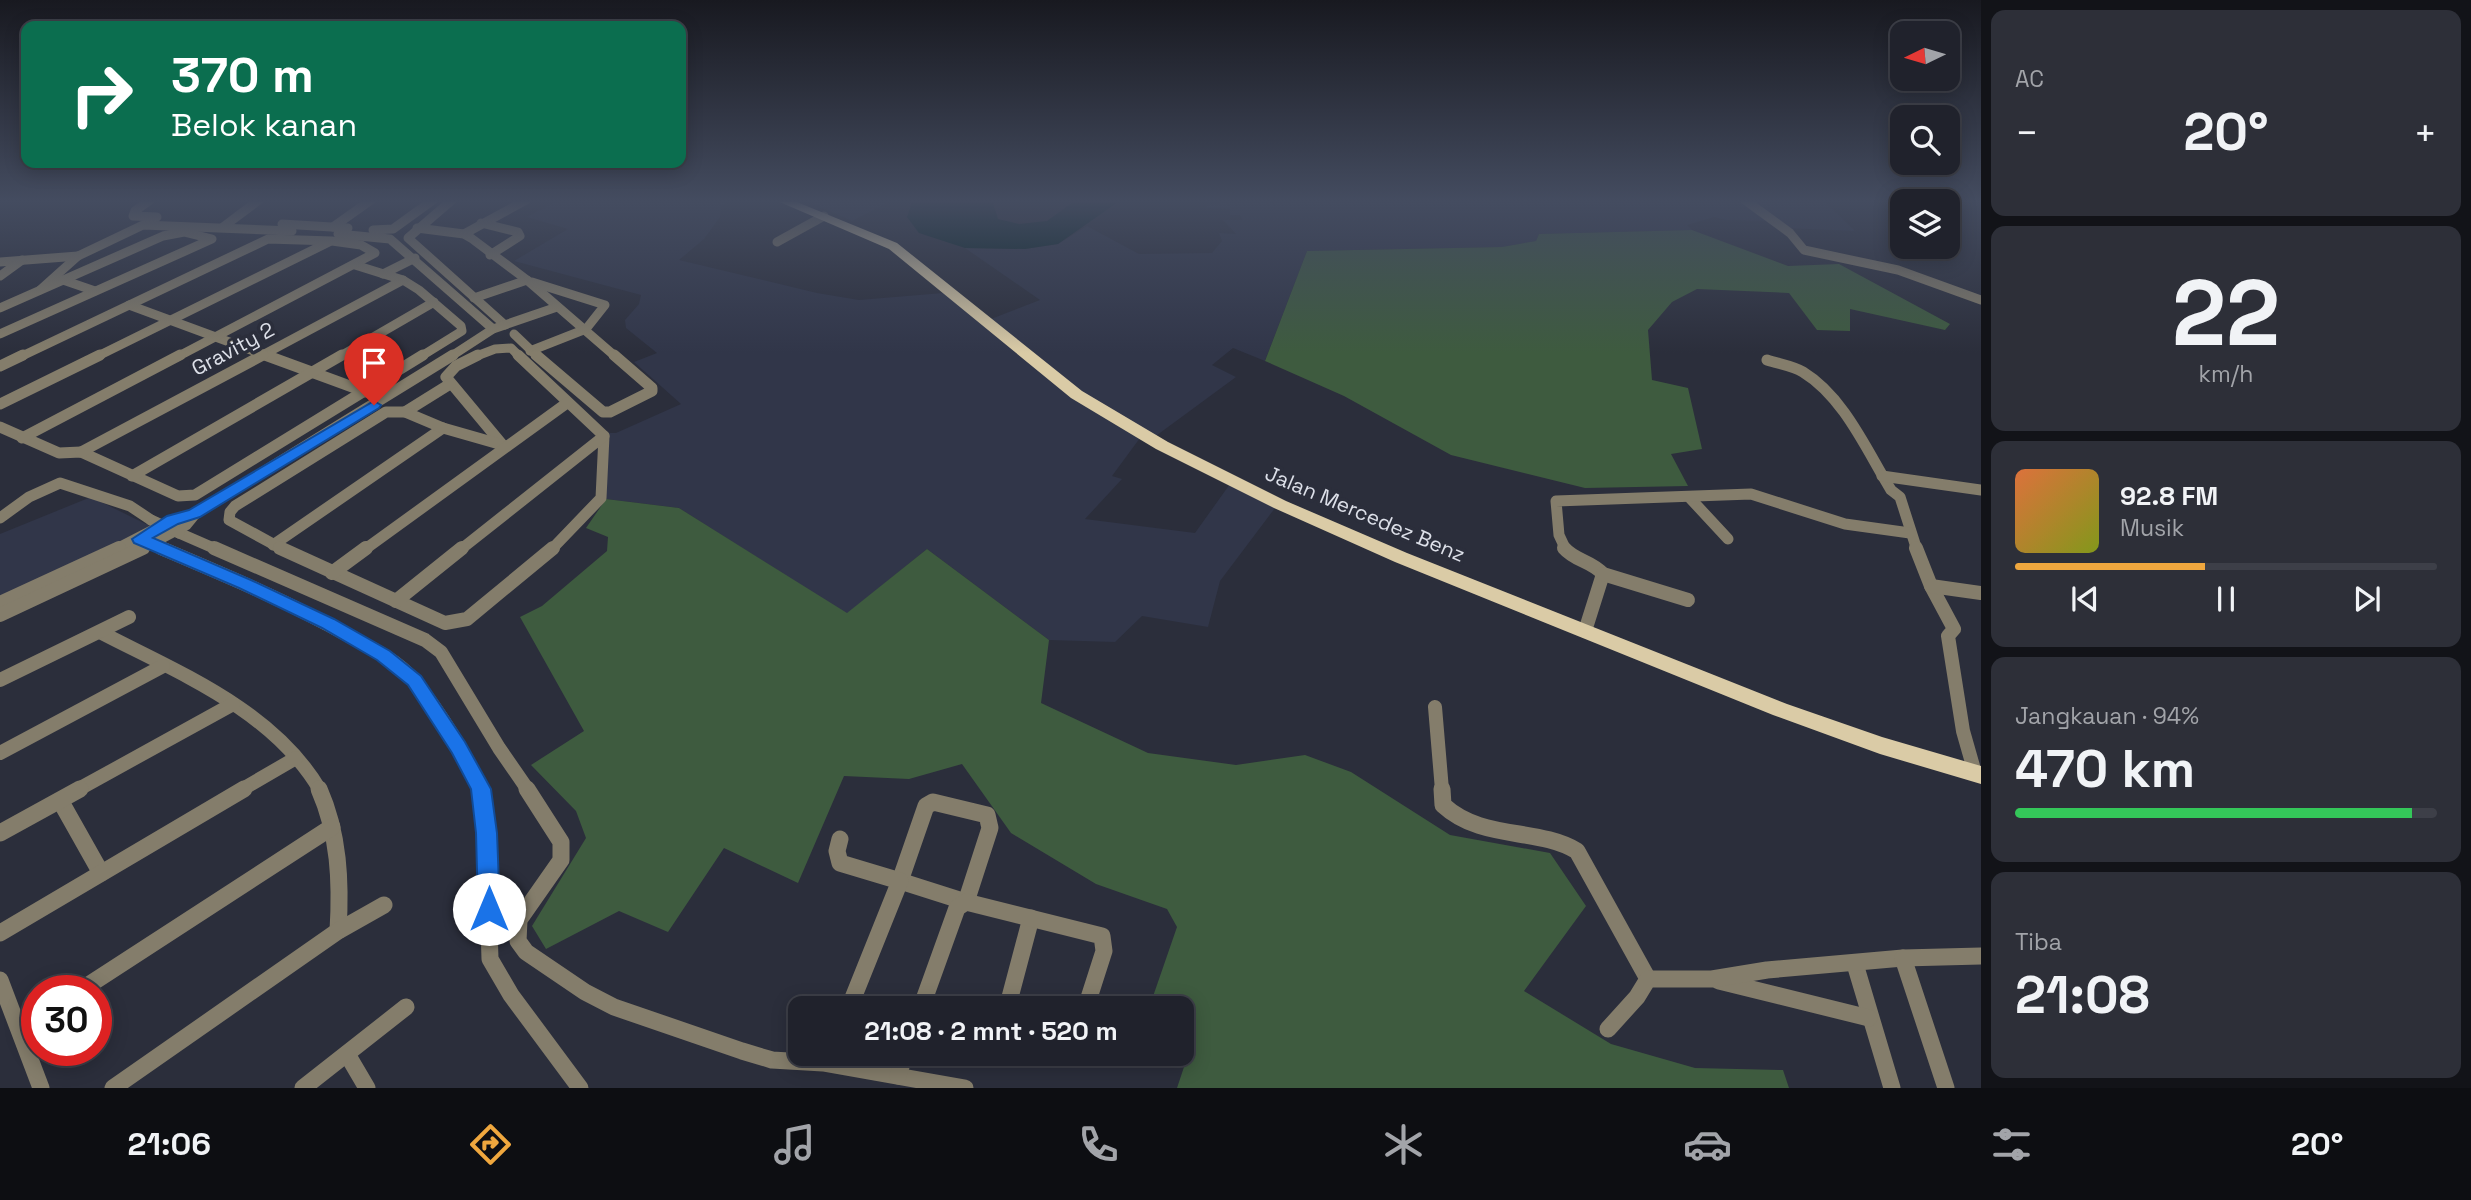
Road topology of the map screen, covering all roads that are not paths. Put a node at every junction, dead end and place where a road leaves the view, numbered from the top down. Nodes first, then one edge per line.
1 (88, 251) joint
2 (127, 251) edge
3 (186, 251) edge
4 (243, 251) edge
5 (312, 251) edge
6 (371, 251) edge
7 (405, 251) edge
8 (422, 251) edge
9 (485, 251) edge
10 (497, 251) edge
11 (901, 251) edge
12 (1811, 251) edge
13 (490, 255) junction
14 (78, 256) junction
15 (112, 257) junction
16 (415, 258) junction
17 (22, 260) junction
18 (0, 262) edge
19 (355, 265) junction
20 (383, 274) junction
21 (0, 276) edge
22 (63, 280) junction
23 (403, 280) junction
24 (528, 281) junction
25 (40, 290) junction
26 (95, 291) junction
27 (474, 298) junction
28 (1981, 300) edge
29 (434, 302) junction
30 (129, 305) junction
31 (557, 307) junction
32 (0, 308) edge
33 (171, 320) junction
34 (499, 327) junction
35 (586, 329) junction
36 (0, 334) edge
37 (514, 334) dead end
38 (216, 337) junction
39 (530, 351) junction
40 (263, 355) junction
41 (1767, 360) dead end
42 (0, 366) edge
43 (312, 372) junction
44 (408, 384) junction
45 (450, 384) junction
46 (397, 391) junction
47 (366, 392) junction
48 (435, 393) junction
49 (424, 400) junction
50 (567, 403) junction
51 (0, 404) edge
52 (405, 412) junction
53 (0, 427) edge
54 (443, 428) junction
55 (604, 436) junction
56 (22, 438) junction
57 (503, 445) junction
58 (81, 452) junction
59 (132, 476) junction
60 (1882, 476) junction
61 (1981, 489) edge
62 (1689, 497) junction
63 (0, 518) edge
64 (1910, 533) junction
65 (1728, 539) dead end
66 (146, 542) junction
67 (273, 545) junction
68 (332, 573) junction
69 (1602, 574) junction
70 (1931, 586) junction
71 (1981, 593) edge
72 (1688, 600) dead end
73 (396, 601) junction
74 (0, 603) edge
75 (0, 615) edge
76 (129, 617) dead end
77 (1585, 631) junction
78 (100, 632) junction
79 (163, 666) junction
80 (0, 680) edge
81 (233, 704) junction
82 (1435, 707) dead end
83 (0, 753) edge
84 (296, 758) junction
85 (1978, 774) edge
86 (61, 802) junction
87 (332, 827) junction
88 (0, 833) edge
89 (840, 839) dead end
90 (101, 873) junction
91 (900, 881) junction
92 (966, 902) junction
93 (384, 905) dead end
94 (1031, 918) junction
95 (338, 931) junction
96 (0, 933) edge
97 (1981, 956) edge
98 (1903, 958) junction
99 (1855, 964) junction
100 (104, 975) edge
101 (1648, 979) junction
102 (1712, 979) junction
103 (0, 980) edge
104 (854, 996) edge
105 (925, 996) edge
106 (1010, 996) edge
107 (1090, 996) edge
108 (405, 1007) dead end
109 (21, 1012) edge
110 (1869, 1018) junction
111 (1608, 1029) dead end
112 (347, 1054) junction
113 (37, 1066) edge
114 (901, 1066) edge
115 (898, 1076) junction
116 (41, 1088) edge
117 (113, 1088) edge
118 (303, 1088) edge
119 (367, 1088) edge
120 (580, 1088) edge
121 (965, 1088) edge
122 (1892, 1088) edge
123 (1946, 1088) edge

1 - 14 street
1 - 15 street
2 - 15 street
3 - 26 street
4 - 30 street
5 - 33 street
6 - 19 street
7 - 16 street
8 - 27 street
9 - 13 street
10 - 13 street
11 - 77 main road, Jalan Mercedez Benz
12 - 28 street
13 - 24 street
14 - 17 street
14 - 25 street
15 - 22 street
16 - 20 street
16 - 34 street
17 - 18 street
17 - 21 street
19 - 20 street
19 - 38 street
20 - 23 street
22 - 25 street
22 - 26 street
23 - 29 street
23 - 40 street, Gravity 2
24 - 27 street
24 - 31 street
24 - 35 street
25 - 32 street
26 - 36 street
27 - 34 street
29 - 43 street
29 - 47 street
30 - 33 street
30 - 42 street
31 - 34 street
31 - 35 street
33 - 38 street
33 - 51 street
34 - 44 street
35 - 39 street
35 - 39 street
37 - 39 street
38 - 40 street
38 - 56 street
40 - 43 street
40 - 58 street, Gravity 2
41 - 60 street
43 - 47 street
43 - 59 street
44 - 46 street
44 - 48 street
45 - 48 street
45 - 50 street
45 - 57 street
46 - 49 street
46 - 66 street
47 - 59 street
48 - 49 street
49 - 52 street
50 - 55 street
50 - 57 street
52 - 54 street
52 - 67 street
53 - 56 street
54 - 57 street
54 - 67 street
55 - 73 street
55 - 73 street
56 - 58 street
57 - 68 street
58 - 59 street
60 - 61 street
60 - 64 street
62 - 64 street
62 - 65 street
62 - 69 street
63 - 115 street, bridge
64 - 70 street
66 - 74 street
66 - 75 street
66 - 120 street
67 - 68 street
68 - 73 street
69 - 72 street
69 - 77 street
70 - 71 street
70 - 85 street
76 - 78 street
77 - 85 main road, Jalan Mercedez Benz
78 - 79 street
78 - 80 street
79 - 81 street
79 - 83 street
81 - 84 street
81 - 86 street
82 - 101 street
84 - 87 street
84 - 90 street
86 - 88 street
86 - 90 street
87 - 95 street
87 - 100 street
89 - 91 street
90 - 96 street
91 - 92 street
91 - 92 street
91 - 104 street
92 - 94 street
92 - 105 street
93 - 95 street
94 - 106 street
94 - 107 street
95 - 117 street
97 - 98 street
98 - 99 street
98 - 123 street
99 - 102 street
99 - 110 street
101 - 102 street
101 - 111 street
102 - 110 street
103 - 109 street
108 - 112 street
110 - 122 street
112 - 118 street
112 - 119 street
113 - 116 street
114 - 115 street
115 - 121 street

